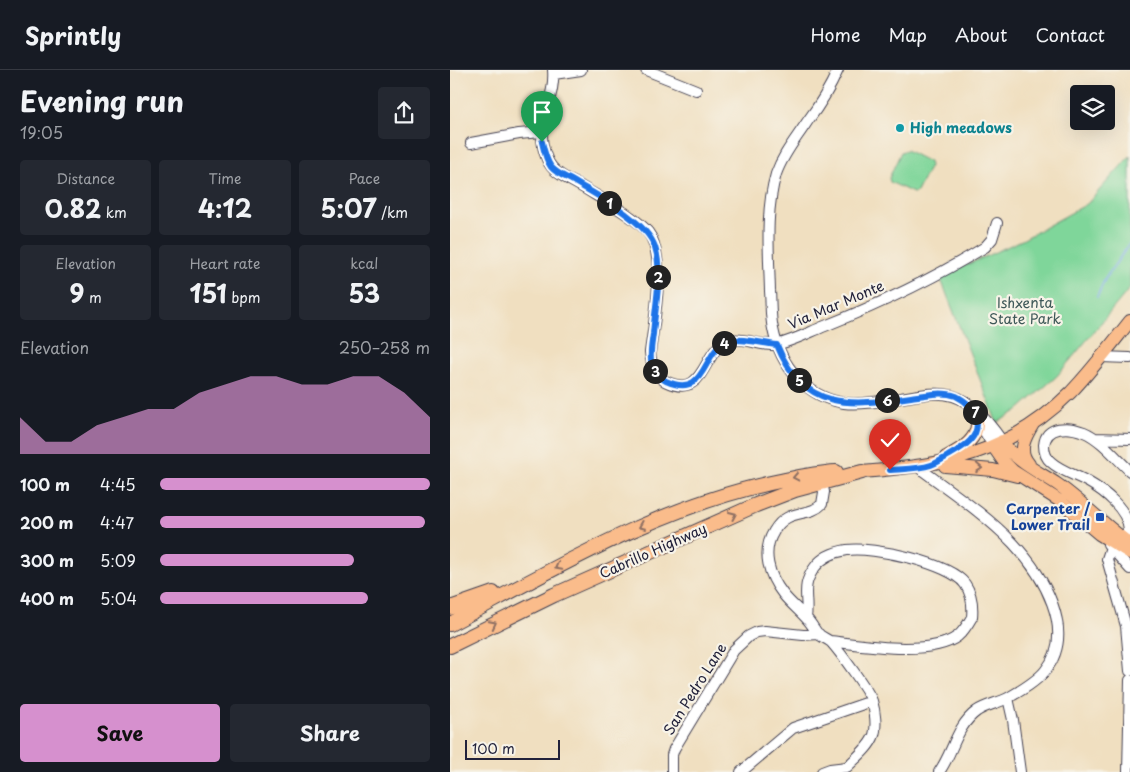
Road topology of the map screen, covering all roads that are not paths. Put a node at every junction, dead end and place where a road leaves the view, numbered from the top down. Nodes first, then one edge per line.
1 (581, 70) edge
2 (646, 70) edge
3 (838, 70) edge
4 (553, 72) edge
5 (696, 90) dead end
6 (541, 132) junction
7 (472, 143) dead end
8 (997, 223) dead end
9 (1130, 321) edge
10 (777, 345) junction
11 (1100, 357) junction
12 (1130, 358) edge
13 (976, 415) junction
14 (1034, 423) junction
15 (1095, 438) junction
16 (1130, 439) edge
17 (998, 444) junction
18 (924, 466) junction
19 (1130, 471) edge
20 (862, 472) junction
21 (1032, 475) junction
22 (822, 482) junction
23 (1122, 548) edge
24 (1130, 569) edge
25 (541, 576) junction
26 (450, 608) edge
27 (806, 618) junction
28 (450, 624) edge
29 (819, 634) junction
30 (830, 641) junction
31 (450, 646) edge
32 (1130, 671) edge
33 (1130, 680) edge
34 (1008, 698) junction
35 (872, 701) junction
36 (848, 770) edge
37 (672, 772) edge
38 (741, 772) edge
39 (822, 772) edge
40 (939, 772) edge
41 (1020, 772) edge
42 (1128, 772) edge

1 - 4 street
2 - 5 street
3 - 10 street
4 - 6 street, Via Mar Monte
6 - 7 street
6 - 10 street, Via Mar Monte
8 - 10 street, Via Mar Monte
9 - 11 main road, Cabrillo Highway
10 - 13 street
11 - 12 street
11 - 14 main road, Cabrillo Highway
13 - 17 street
13 - 18 main road
14 - 17 main road, Cabrillo Highway
14 - 21 main road
15 - 16 street
15 - 19 street
15 - 23 street
17 - 18 main road, Cabrillo Highway
17 - 21 main road
18 - 20 main road, Cabrillo Highway
18 -> 21 main road
18 - 34 street
20 - 22 highway, Cabrillo Highway
20 -> 25 highway, Cabrillo Highway
21 - 23 main road
21 - 23 main road
22 - 27 street
31 -> 22 highway, Cabrillo Highway
23 - 24 street
23 - 32 street
25 - 26 highway
25 - 28 highway, Cabrillo Highway
27 - 29 street
27 - 30 street
29 - 30 street
29 - 37 street, San Pedro Lane
30 - 35 street
33 - 42 street
34 - 40 street
34 - 41 street
35 - 36 street
35 - 38 street
36 - 39 street

